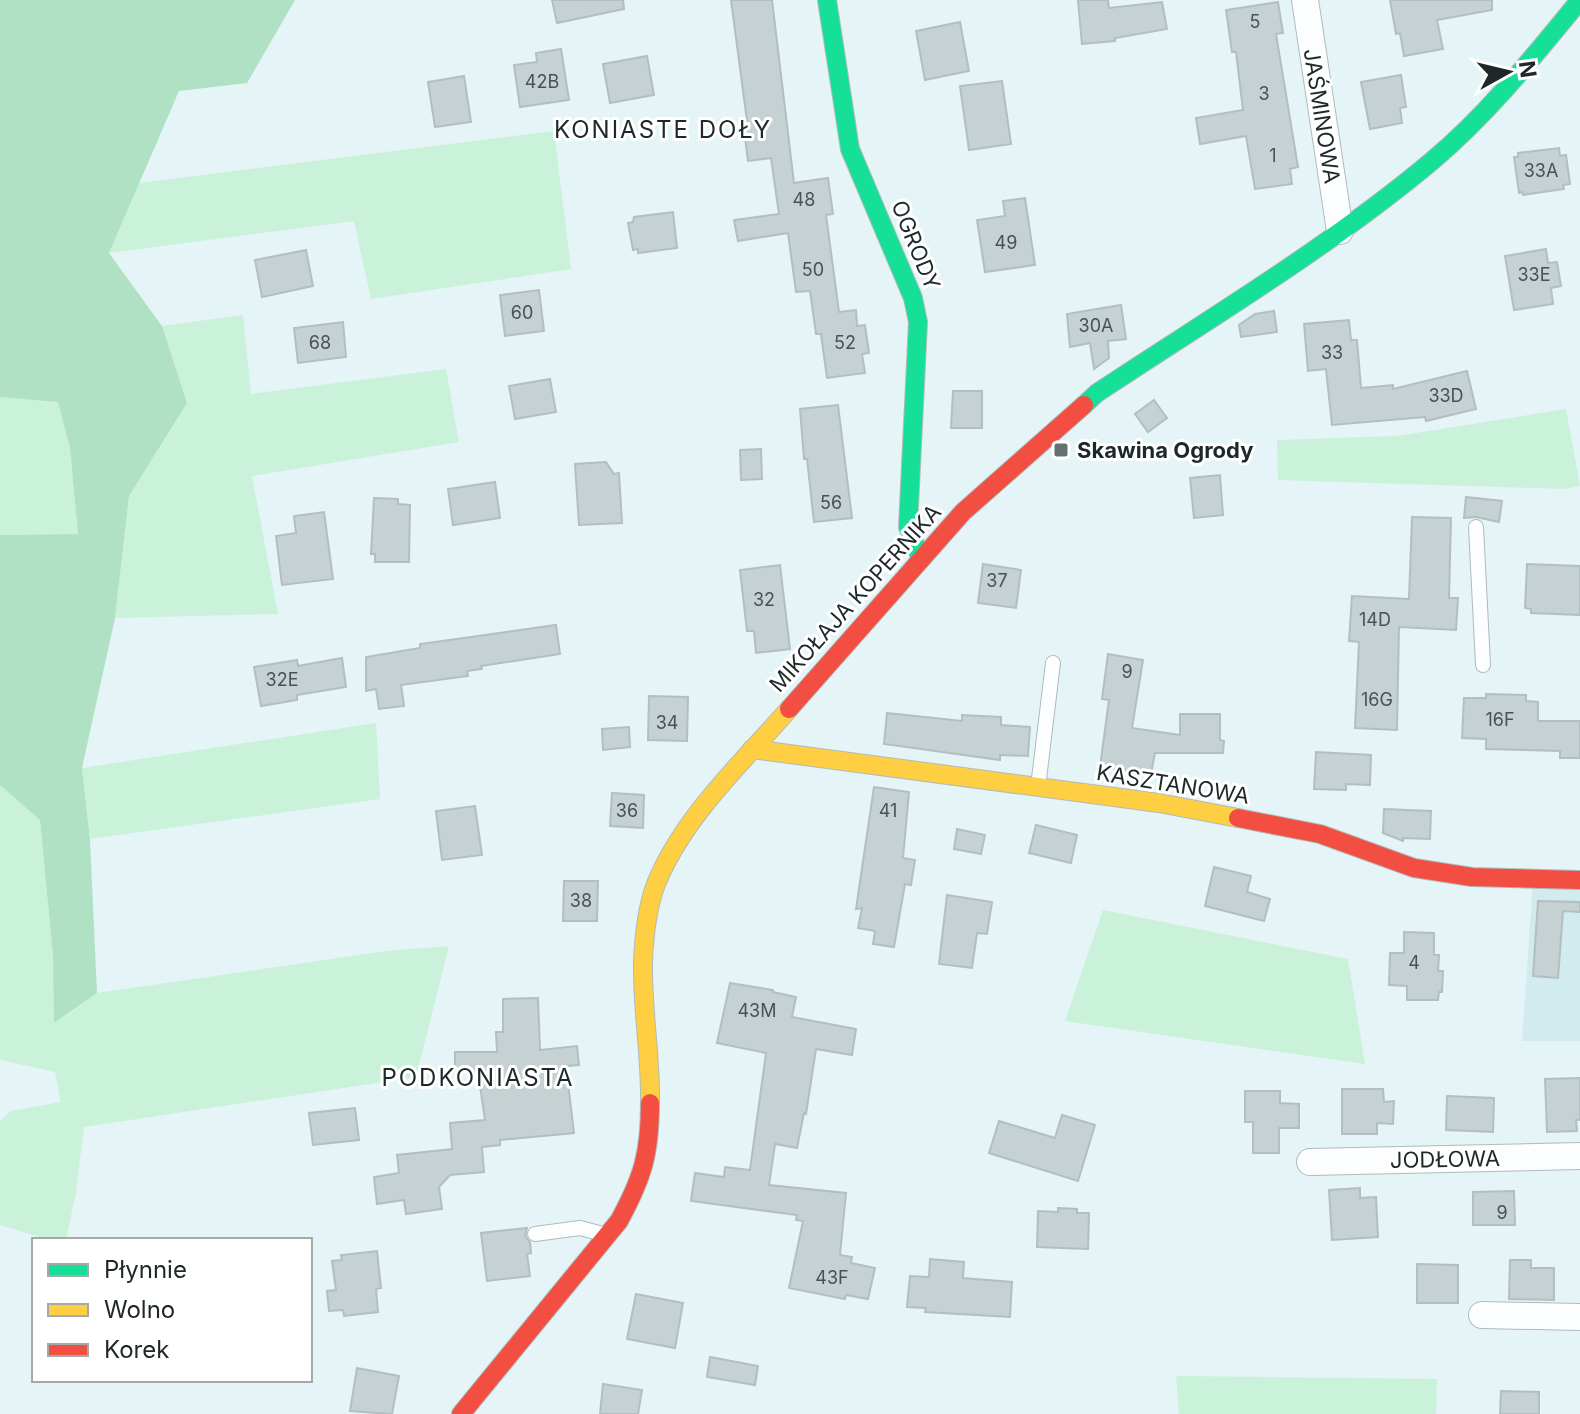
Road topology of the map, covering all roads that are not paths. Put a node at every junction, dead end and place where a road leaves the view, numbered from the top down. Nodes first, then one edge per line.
1 (827, 0) edge
2 (1305, 0) edge
3 (1580, 0) edge
4 (1340, 231) junction
5 (1476, 527) dead end
6 (921, 559) junction
7 (1053, 663) dead end
8 (1483, 665) dead end
9 (752, 749) junction
10 (1038, 787) junction
11 (1580, 880) edge
12 (1580, 1156) edge
13 (1310, 1162) dead end
14 (535, 1234) dead end
15 (608, 1235) junction
16 (1482, 1315) dead end
17 (1580, 1317) edge
18 (461, 1414) edge

1 - 6 street, OGRODY
2 - 4 street, JAŚMINOWA
3 - 4 street, MIKOŁAJA KOPERNIKA
4 - 6 street, MIKOŁAJA KOPERNIKA
5 - 8 lane
6 - 9 street, MIKOŁAJA KOPERNIKA
7 - 10 lane
9 - 10 street, KASZTANOWA
9 - 15 street, MIKOŁAJA KOPERNIKA
10 - 11 street, KASZTANOWA
12 - 13 street, JODŁOWA
14 - 15 lane
15 - 18 street, MIKOŁAJA KOPERNIKA
16 - 17 street

